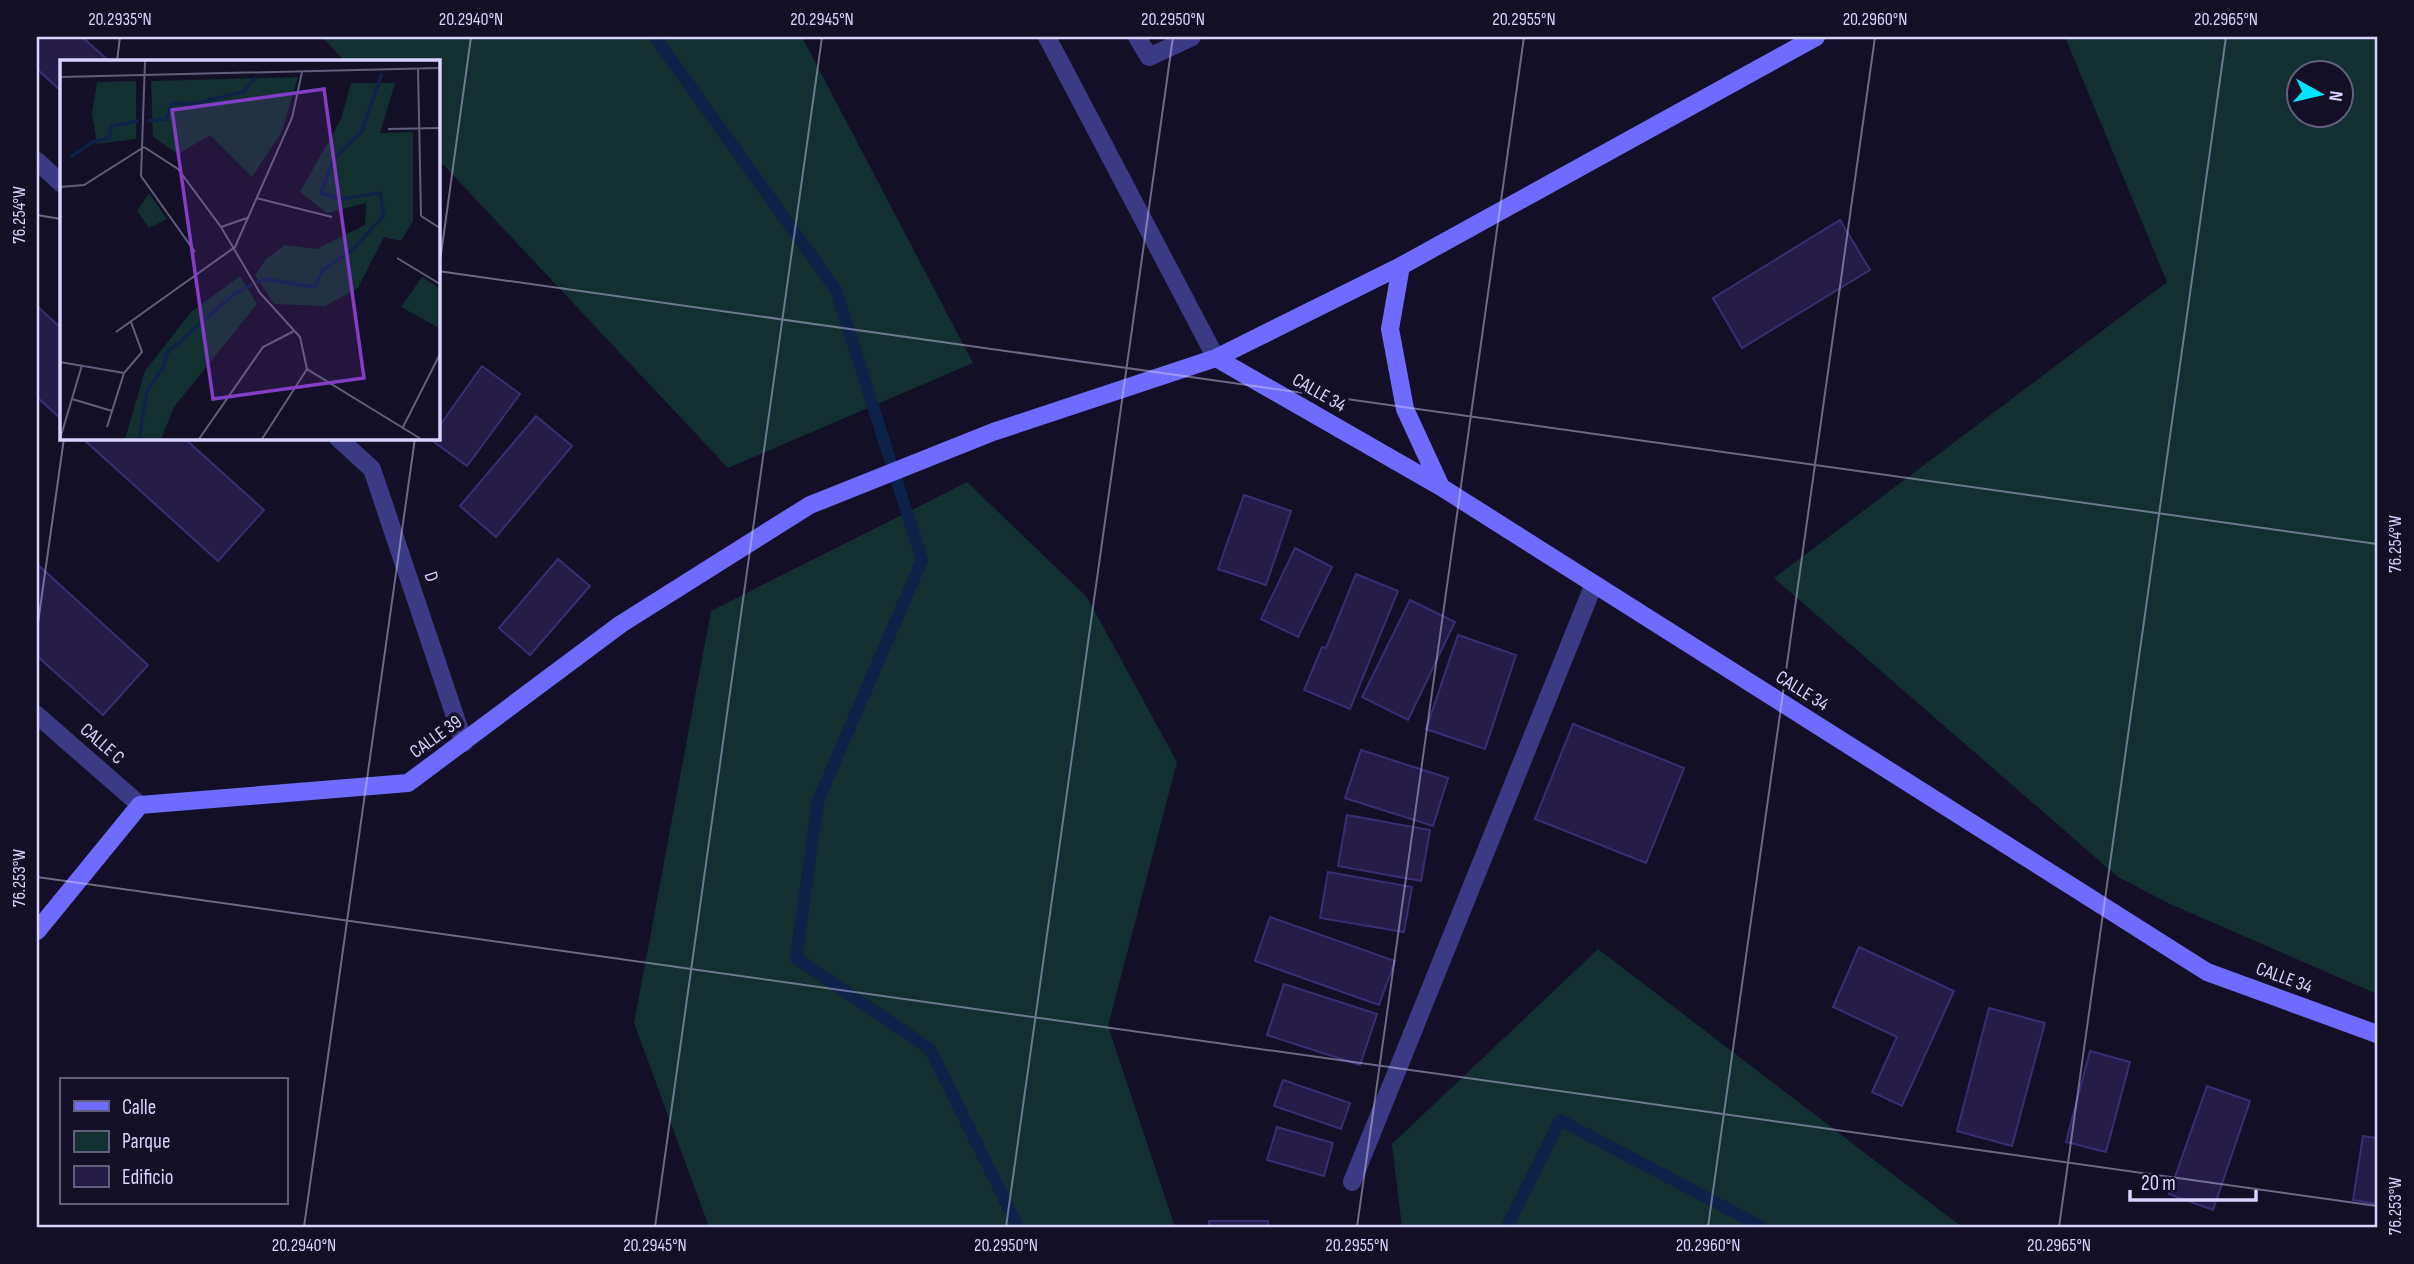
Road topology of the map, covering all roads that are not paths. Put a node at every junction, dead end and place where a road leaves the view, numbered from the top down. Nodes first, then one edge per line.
1 (1047, 37) edge
2 (1137, 37) edge
3 (1192, 37) edge
4 (1816, 37) edge
5 (37, 161) edge
6 (60, 182) edge
7 (1401, 266) junction
8 (1216, 358) junction
9 (339, 439) edge
10 (1441, 487) junction
11 (1594, 584) junction
12 (37, 716) edge
13 (464, 743) junction
14 (140, 804) junction
15 (37, 930) edge
16 (2377, 1034) edge
17 (1352, 1182) dead end

1 - 8 street
2 - 3 street
4 - 7 street, CALLE 39
5 - 6 street
7 - 8 street, CALLE 39
7 - 10 street
8 - 10 street, CALLE 34
8 - 13 street, CALLE 39
9 - 13 street, D
10 - 11 street, CALLE 34
11 - 16 street, CALLE 34
11 - 17 street
12 - 14 street, CALLE C
13 - 14 street, CALLE 39
14 - 15 street

